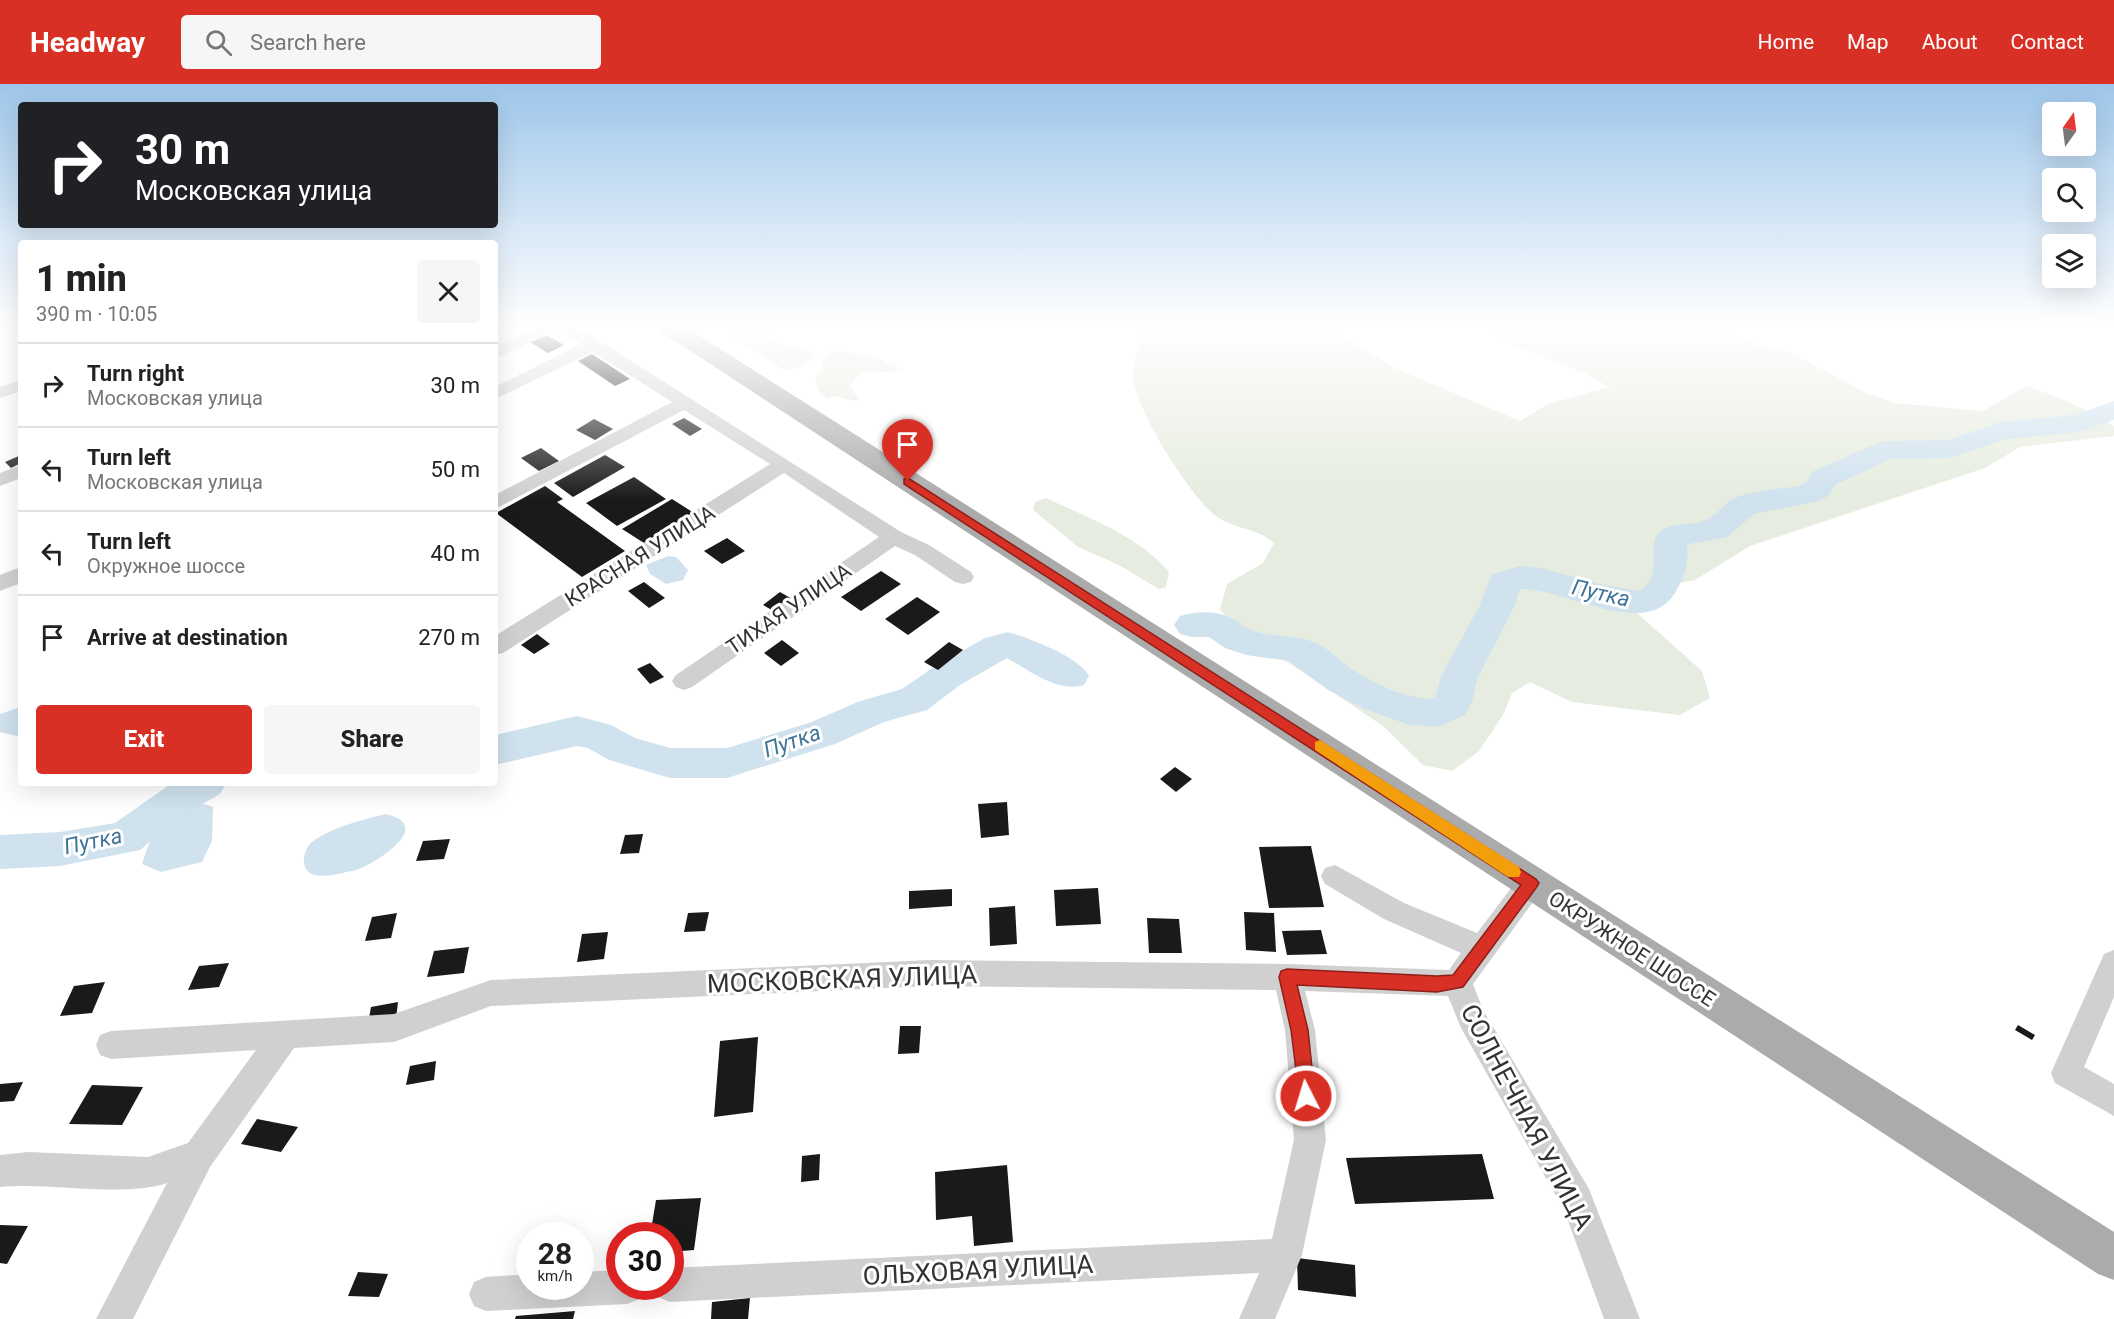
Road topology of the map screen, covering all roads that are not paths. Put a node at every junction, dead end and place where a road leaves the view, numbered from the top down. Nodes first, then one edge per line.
1 (516, 384) edge
2 (653, 384) edge
3 (757, 384) edge
4 (18, 386) edge
5 (498, 392) edge
6 (0, 393) edge
7 (683, 403) junction
8 (784, 464) junction
9 (18, 472) edge
10 (0, 480) edge
11 (498, 501) edge
12 (894, 537) junction
13 (18, 575) edge
14 (963, 577) dead end
15 (0, 584) edge
16 (498, 645) edge
17 (684, 681) dead end
18 (1335, 876) dead end
19 (1531, 883) junction
20 (1482, 949) junction
21 (2114, 963) edge
22 (1287, 977) junction
23 (1457, 982) junction
24 (286, 1034) junction
25 (111, 1045) dead end
26 (2114, 1101) edge
27 (199, 1156) junction
28 (0, 1171) edge
29 (1285, 1256) junction
30 (2114, 1257) edge
31 (684, 1284) edge
32 (606, 1288) edge
33 (486, 1294) dead end
34 (114, 1319) edge
35 (1257, 1319) edge
36 (1622, 1319) edge

1 - 5 street
2 - 7 street
3 - 19 main road, ОКРУЖНОЕ ШОССЕ
4 - 6 street
7 - 8 street
7 - 11 street
8 - 12 street
8 - 16 street, КРАСНАЯ УЛИЦА
9 - 10 street
12 - 14 street
12 - 17 street, ТИХАЯ УЛИЦА
13 - 15 street
18 - 20 street
19 - 20 street
19 - 30 main road, ОКРУЖНОЕ ШОССЕ
20 - 23 street
21 - 26 street
22 - 23 street, МОСКОВСКАЯ УЛИЦА
22 - 24 street, МОСКОВСКАЯ УЛИЦА
22 - 29 street
23 - 36 street, СОЛНЕЧНАЯ УЛИЦА
24 - 25 street, МОСКОВСКАЯ УЛИЦА
24 - 27 street
27 - 28 street
27 - 34 street
29 - 31 street, ОЛЬХОВАЯ УЛИЦА
29 - 35 street
32 - 33 street

